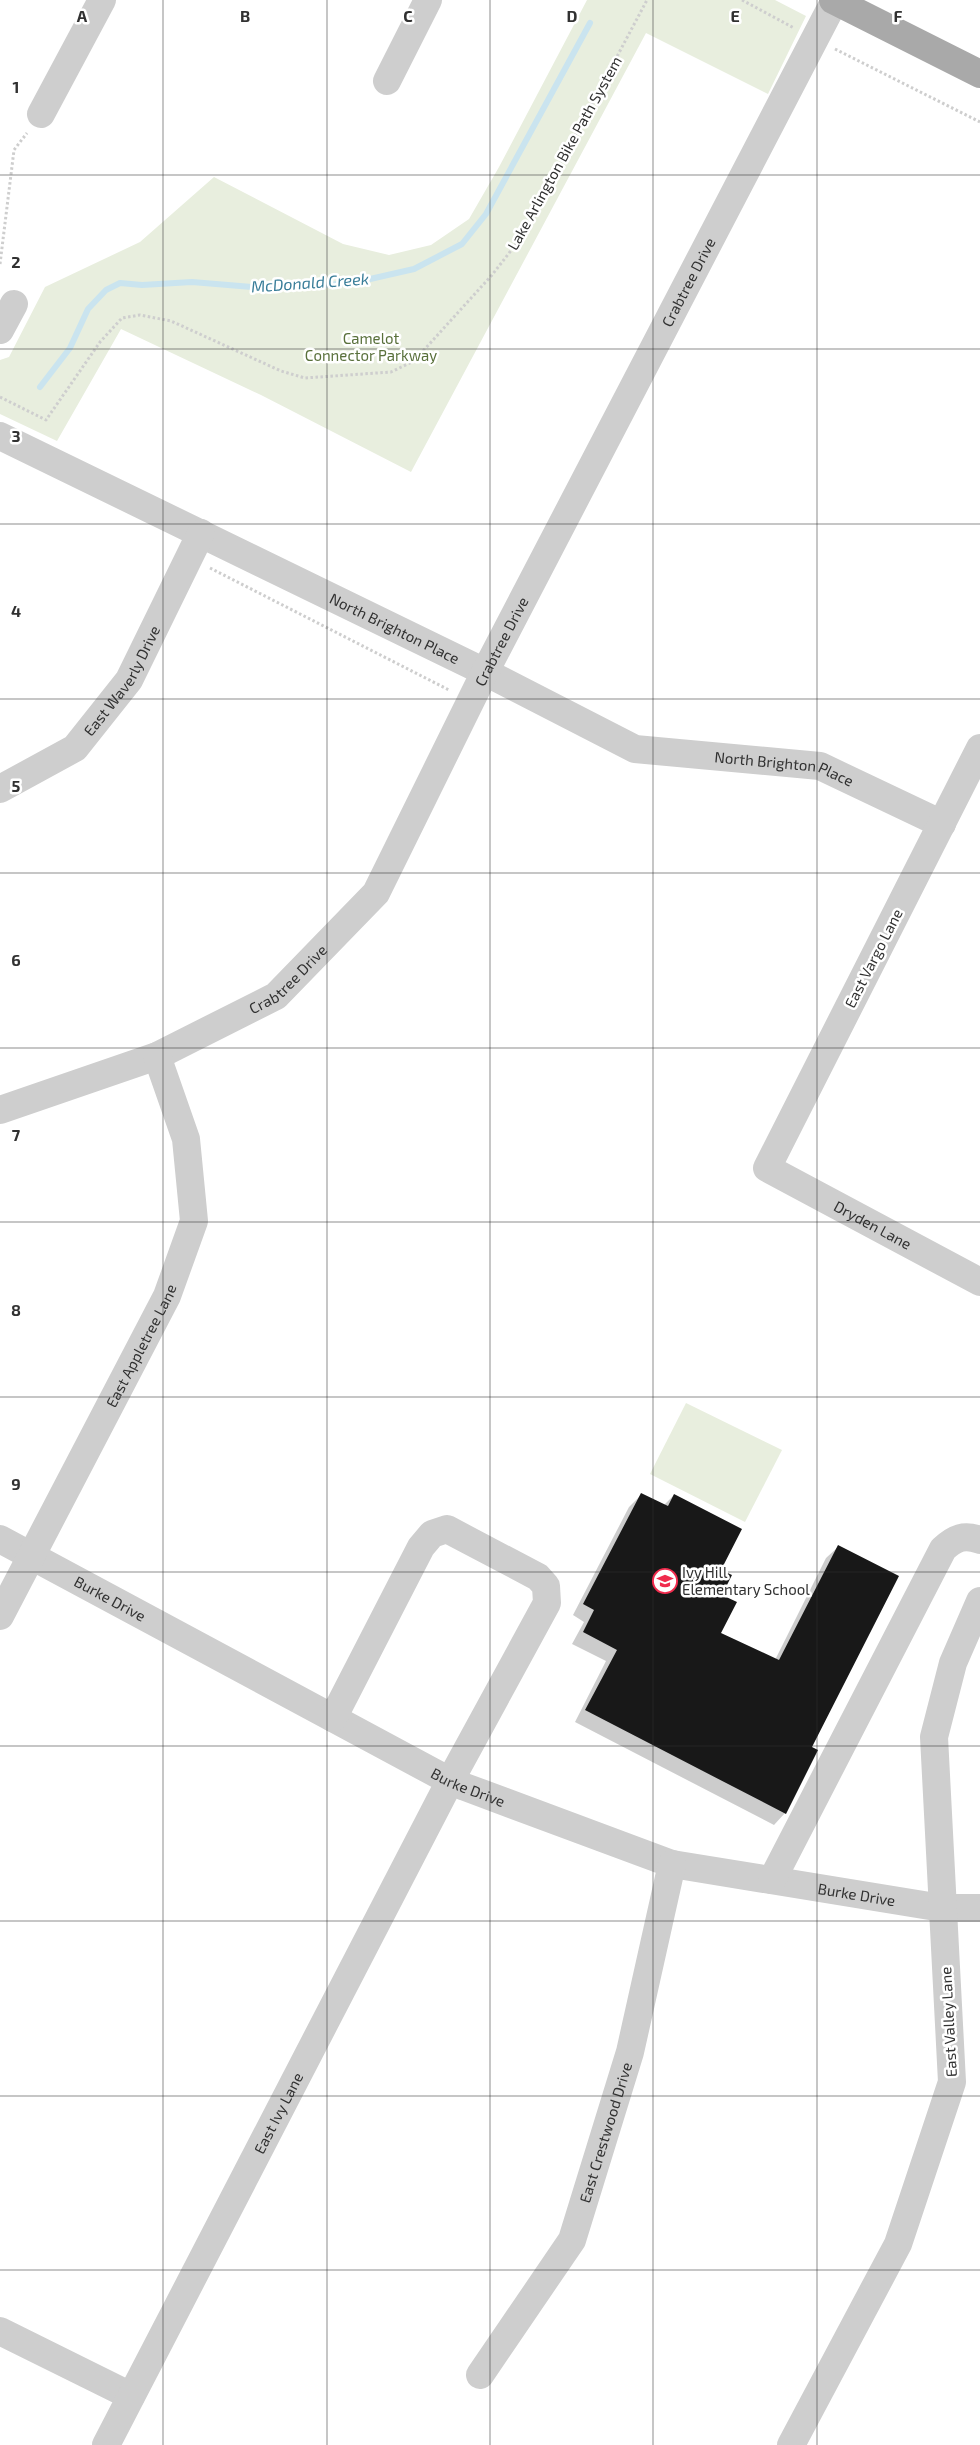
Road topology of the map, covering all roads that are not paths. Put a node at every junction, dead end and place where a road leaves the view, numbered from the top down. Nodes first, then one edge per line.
1 (102, 0) edge
2 (428, 0) edge
3 (835, 0) edge
4 (980, 74) edge
5 (387, 81) dead end
6 (40, 114) road end
7 (14, 304) dead end
8 (0, 330) edge
9 (0, 436) edge
10 (201, 533) junction
11 (485, 672) junction
12 (980, 748) edge
13 (0, 790) edge
14 (942, 824) junction
15 (157, 1056) junction
16 (0, 1110) edge
17 (767, 1168) joint
18 (980, 1282) edge
19 (0, 1539) edge
20 (980, 1540) edge
21 (31, 1555) junction
22 (980, 1601) edge
23 (0, 1616) edge
24 (333, 1718) junction
25 (450, 1782) junction
26 (672, 1864) junction
27 (772, 1880) junction
28 (942, 1908) junction
29 (980, 1908) edge
30 (0, 2331) edge
31 (480, 2375) dead end
32 (131, 2396) junction
33 (106, 2445) edge
34 (791, 2445) edge

1 - 6 street
2 - 5 street
3 - 4 main road
3 - 11 street, Crabtree Drive
7 - 8 street
9 - 10 street, North Brighton Place
10 - 11 street, North Brighton Place
10 - 13 street, East Waverly Drive
11 - 14 street, North Brighton Place
11 - 15 street, Crabtree Drive
12 - 14 street, East Vargo Lane
14 - 17 street, East Vargo Lane
15 - 16 street, Crabtree Drive
15 - 21 street, East Appletree Lane
17 - 18 street, Dryden Lane
19 - 21 street, Burke Drive
20 - 27 street
21 - 23 street, East Appletree Lane
21 - 24 street, Burke Drive
22 - 28 street, East Valley Lane
24 - 25 street, Burke Drive
24 - 25 street, East Ivy Lane
25 - 26 street, Burke Drive
25 - 32 street, East Ivy Lane
26 - 27 street, Burke Drive
26 - 31 street, East Crestwood Drive
27 - 28 street, Burke Drive
28 - 29 street, Burke Drive
28 - 34 street, East Valley Lane
30 - 32 street
32 - 33 street, East Ivy Lane

